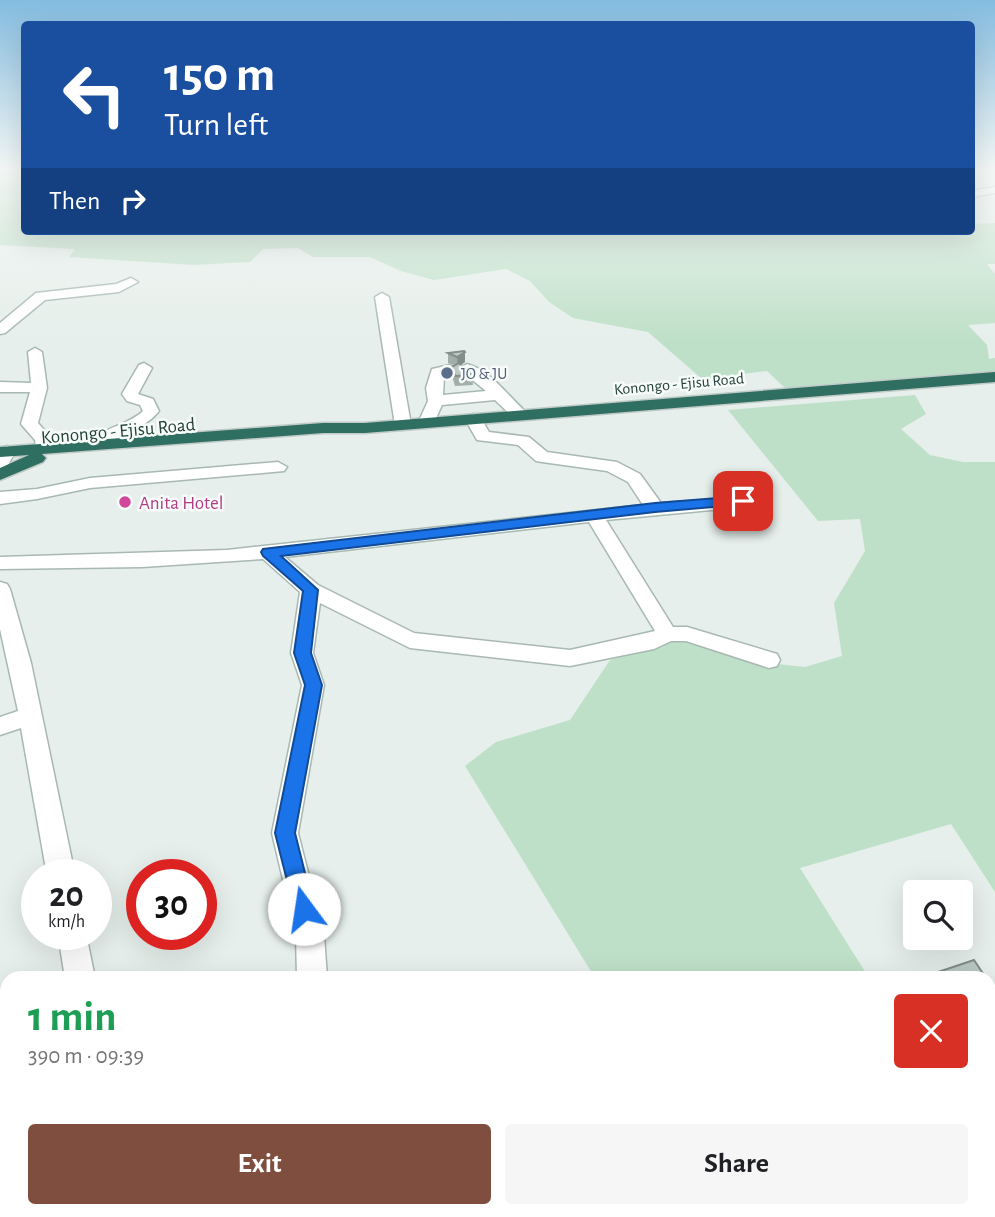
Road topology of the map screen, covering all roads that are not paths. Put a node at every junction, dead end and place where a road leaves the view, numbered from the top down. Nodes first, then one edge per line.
1 (131, 282) dead end
2 (382, 297) dead end
3 (0, 330) edge
4 (35, 352) dead end
5 (144, 368) dead end
6 (467, 369) edge
7 (450, 370) edge
8 (995, 377) edge
9 (0, 387) edge
10 (39, 388) junction
11 (496, 395) junction
12 (436, 401) junction
13 (520, 415) junction
14 (473, 419) junction
15 (426, 423) junction
16 (403, 425) junction
17 (365, 428) junction
18 (97, 444) junction
19 (40, 453) junction
20 (2, 460) edge
21 (278, 467) dead end
22 (0, 498) edge
23 (743, 501) dead end
24 (655, 508) junction
25 (594, 515) junction
26 (268, 552) junction
27 (0, 563) edge
28 (0, 589) edge
29 (311, 590) junction
30 (667, 634) junction
31 (769, 660) dead end
32 (30, 716) junction
33 (0, 726) edge
34 (58, 859) edge
35 (75, 950) edge
36 (79, 971) edge
37 (312, 971) edge

1 - 3 street
2 - 16 street
4 - 10 street
5 - 18 street
6 - 11 street
7 - 12 street
8 - 13 highway, Konongo - Ejisu Road
9 - 10 street
10 - 19 street
11 - 12 street
11 - 13 street
12 - 15 street
13 - 14 highway, Konongo - Ejisu Road
14 - 15 highway, Konongo - Ejisu Road
14 - 24 street
15 - 16 highway, Konongo - Ejisu Road
16 - 17 highway, Konongo - Ejisu Road
17 - 18 highway, Konongo - Ejisu Road
17 - 19 highway, Konongo - Ejisu Road
18 - 19 highway, Konongo - Ejisu Road
19 - 20 highway
19 - 20 highway, Konongo - Ejisu Road
21 - 22 street
23 - 24 street
24 - 25 street
25 - 26 street
25 - 30 street
26 - 27 street
26 - 29 street
28 - 32 street
29 - 30 street
29 - 37 street
30 - 31 street
32 - 33 street
32 - 34 street
35 - 36 street

